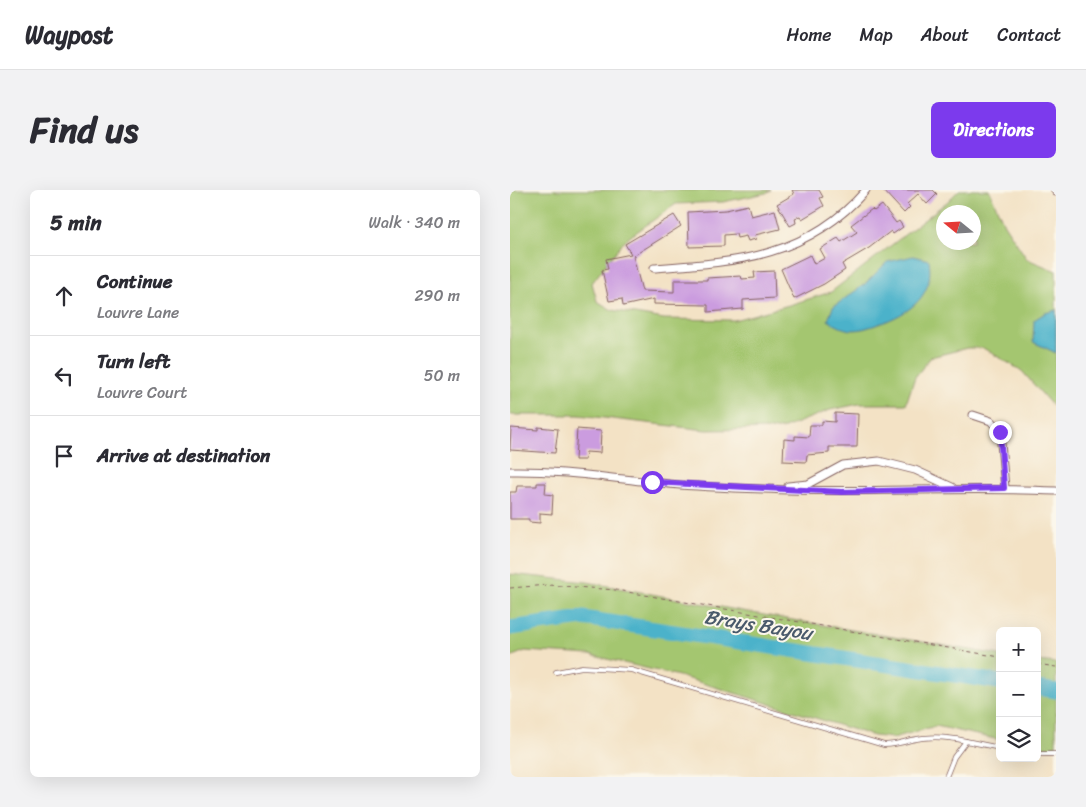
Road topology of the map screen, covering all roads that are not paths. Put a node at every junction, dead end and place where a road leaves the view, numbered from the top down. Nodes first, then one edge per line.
1 (866, 190) edge
2 (654, 268) dead end
3 (974, 415) dead end
4 (510, 471) edge
5 (954, 488) junction
6 (1004, 488) junction
7 (766, 489) junction
8 (1056, 491) edge
9 (556, 672) dead end
10 (966, 741) junction
11 (996, 747) edge
12 (1041, 754) edge
13 (1056, 754) edge
14 (946, 777) edge

1 - 2 street
3 - 6 street
4 - 7 street
5 - 6 street
5 - 7 street
5 - 7 street
6 - 8 street
9 - 10 lane
10 - 11 lane
10 - 14 lane
12 - 13 lane

